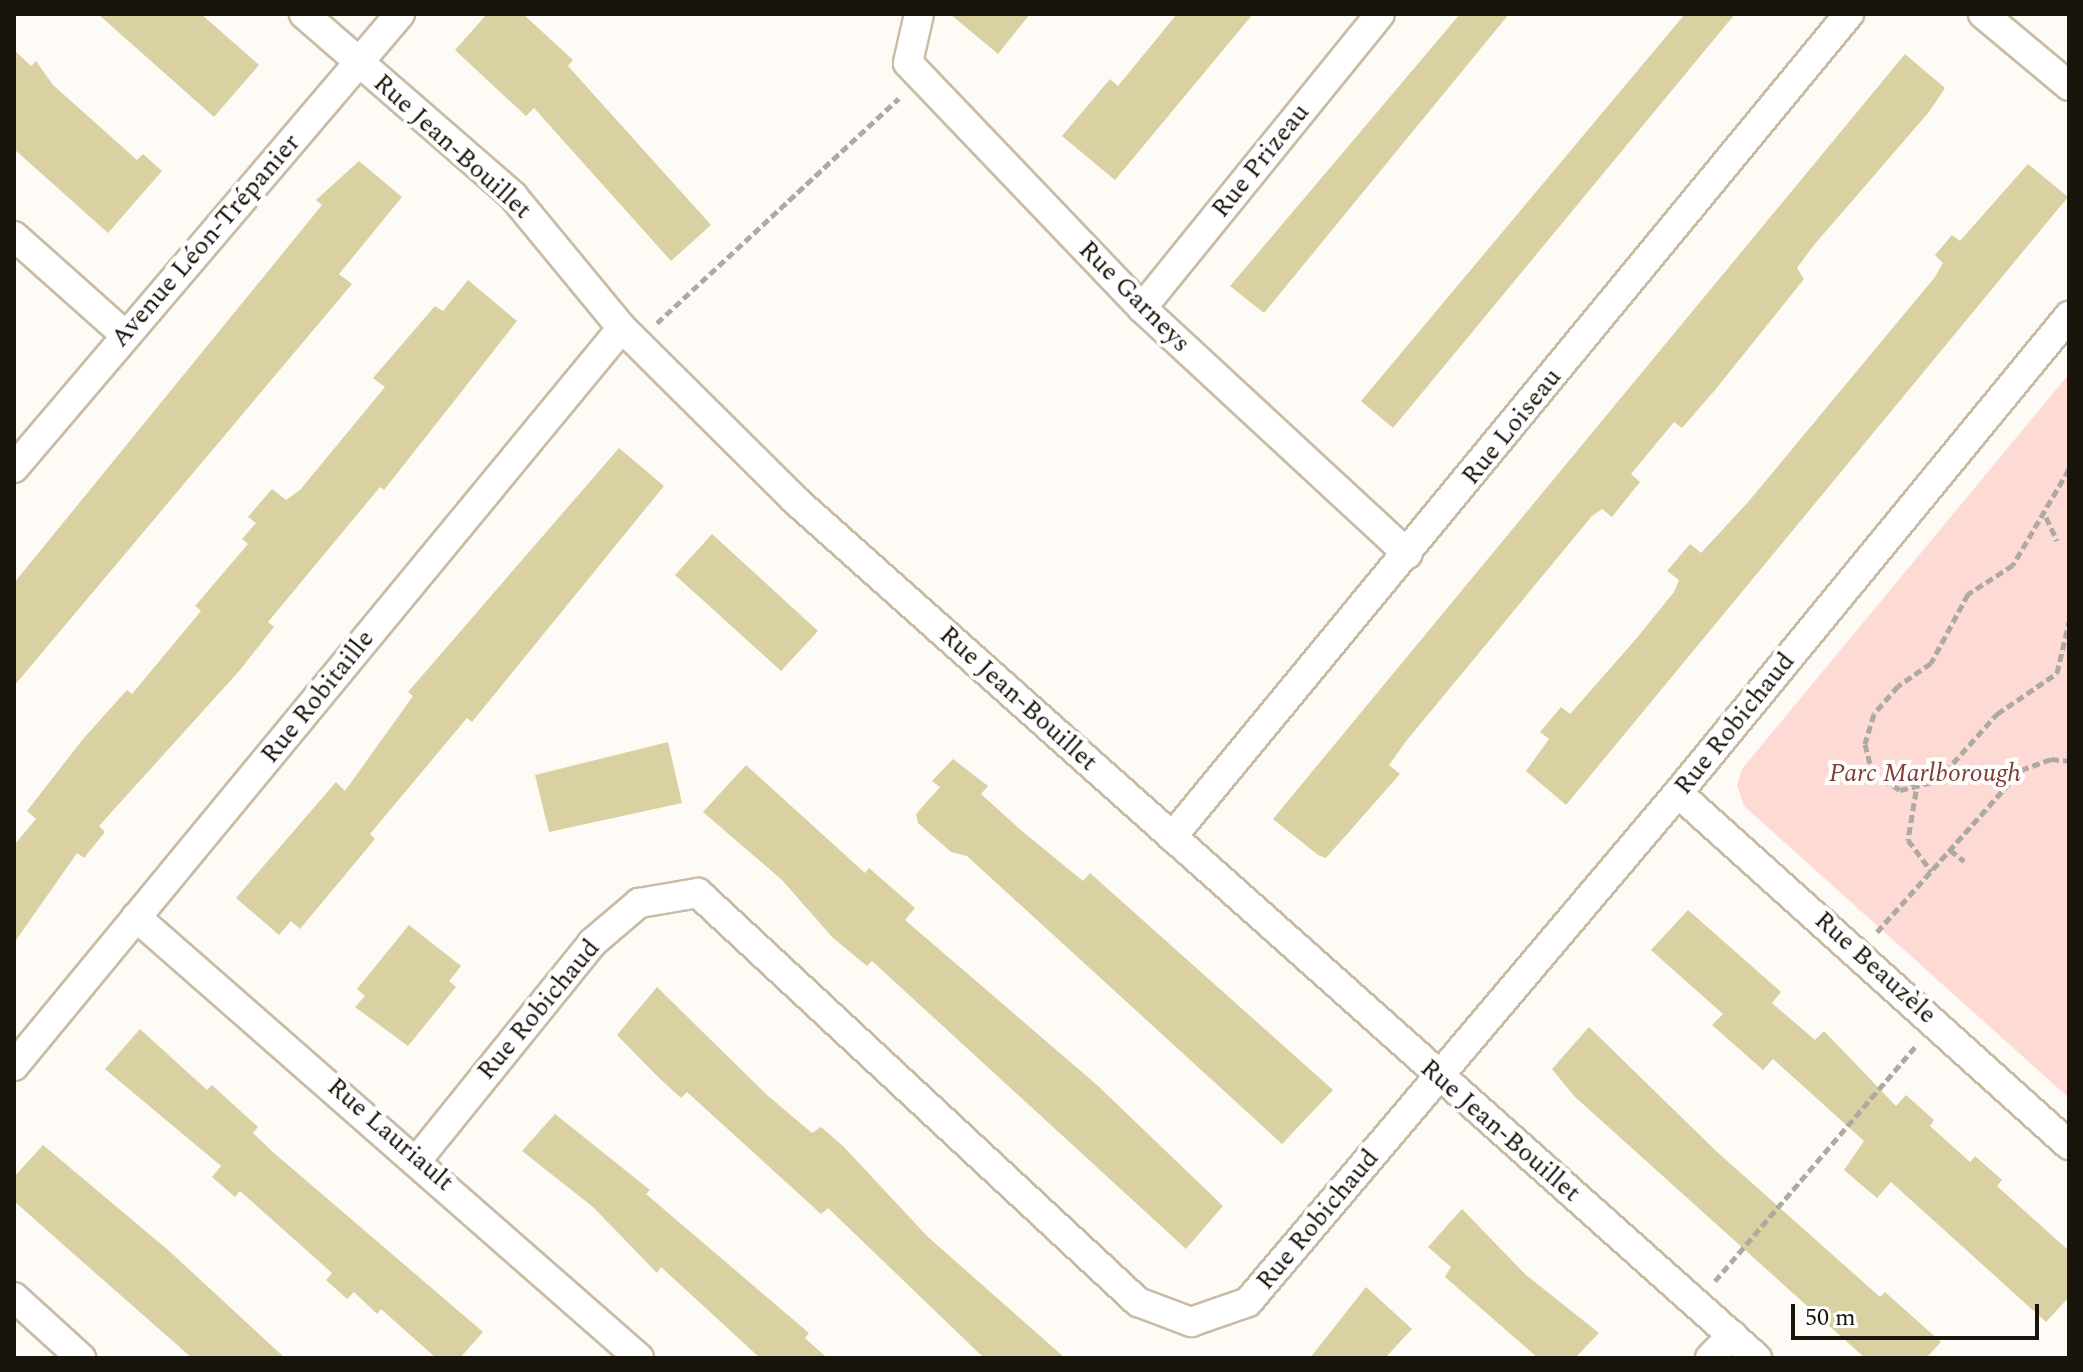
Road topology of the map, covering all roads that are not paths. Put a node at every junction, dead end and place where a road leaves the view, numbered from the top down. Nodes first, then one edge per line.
1 (304, 14) edge
2 (400, 14) edge
3 (919, 14) edge
4 (1380, 14) edge
5 (1849, 14) edge
6 (1983, 14) edge
7 (359, 63) junction
8 (2069, 86) edge
9 (14, 236) edge
10 (1142, 308) junction
11 (2069, 316) edge
12 (125, 335) junction
13 (629, 336) junction
14 (14, 468) edge
15 (1408, 554) junction
16 (1678, 793) junction
17 (1172, 837) junction
18 (136, 917) junction
19 (14, 1066) edge
20 (1439, 1077) junction
21 (2069, 1145) edge
22 (418, 1159) junction
23 (14, 1297) edge
24 (1732, 1335) junction
25 (81, 1358) edge
26 (639, 1358) edge
27 (1710, 1358) edge
28 (1757, 1358) edge

1 - 7 street, Rue Jean-Bouillet
2 - 7 street, Avenue Léon-Trépanier
3 - 10 street, Rue Garneys
4 - 10 street, Rue Prizeau
5 - 15 street, Rue Loiseau
6 - 8 street
7 - 12 street, Avenue Léon-Trépanier
7 - 13 street, Rue Jean-Bouillet
9 - 12 street
10 - 15 street, Rue Garneys
11 - 16 street, Rue Robichaud
12 - 14 street, Avenue Léon-Trépanier
13 - 17 street, Rue Jean-Bouillet
13 - 18 street, Rue Robitaille
15 - 17 street, Rue Loiseau
16 - 20 street, Rue Robichaud
16 - 21 street, Rue Beauzèle
17 - 20 street, Rue Jean-Bouillet
18 - 19 street, Rue Robitaille
18 - 22 street, Rue Lauriault
20 - 22 street, Rue Robichaud
20 - 24 street, Rue Jean-Bouillet
22 - 26 street, Rue Lauriault
23 - 25 street
24 - 27 street
24 - 28 street, Rue Jean-Bouillet

